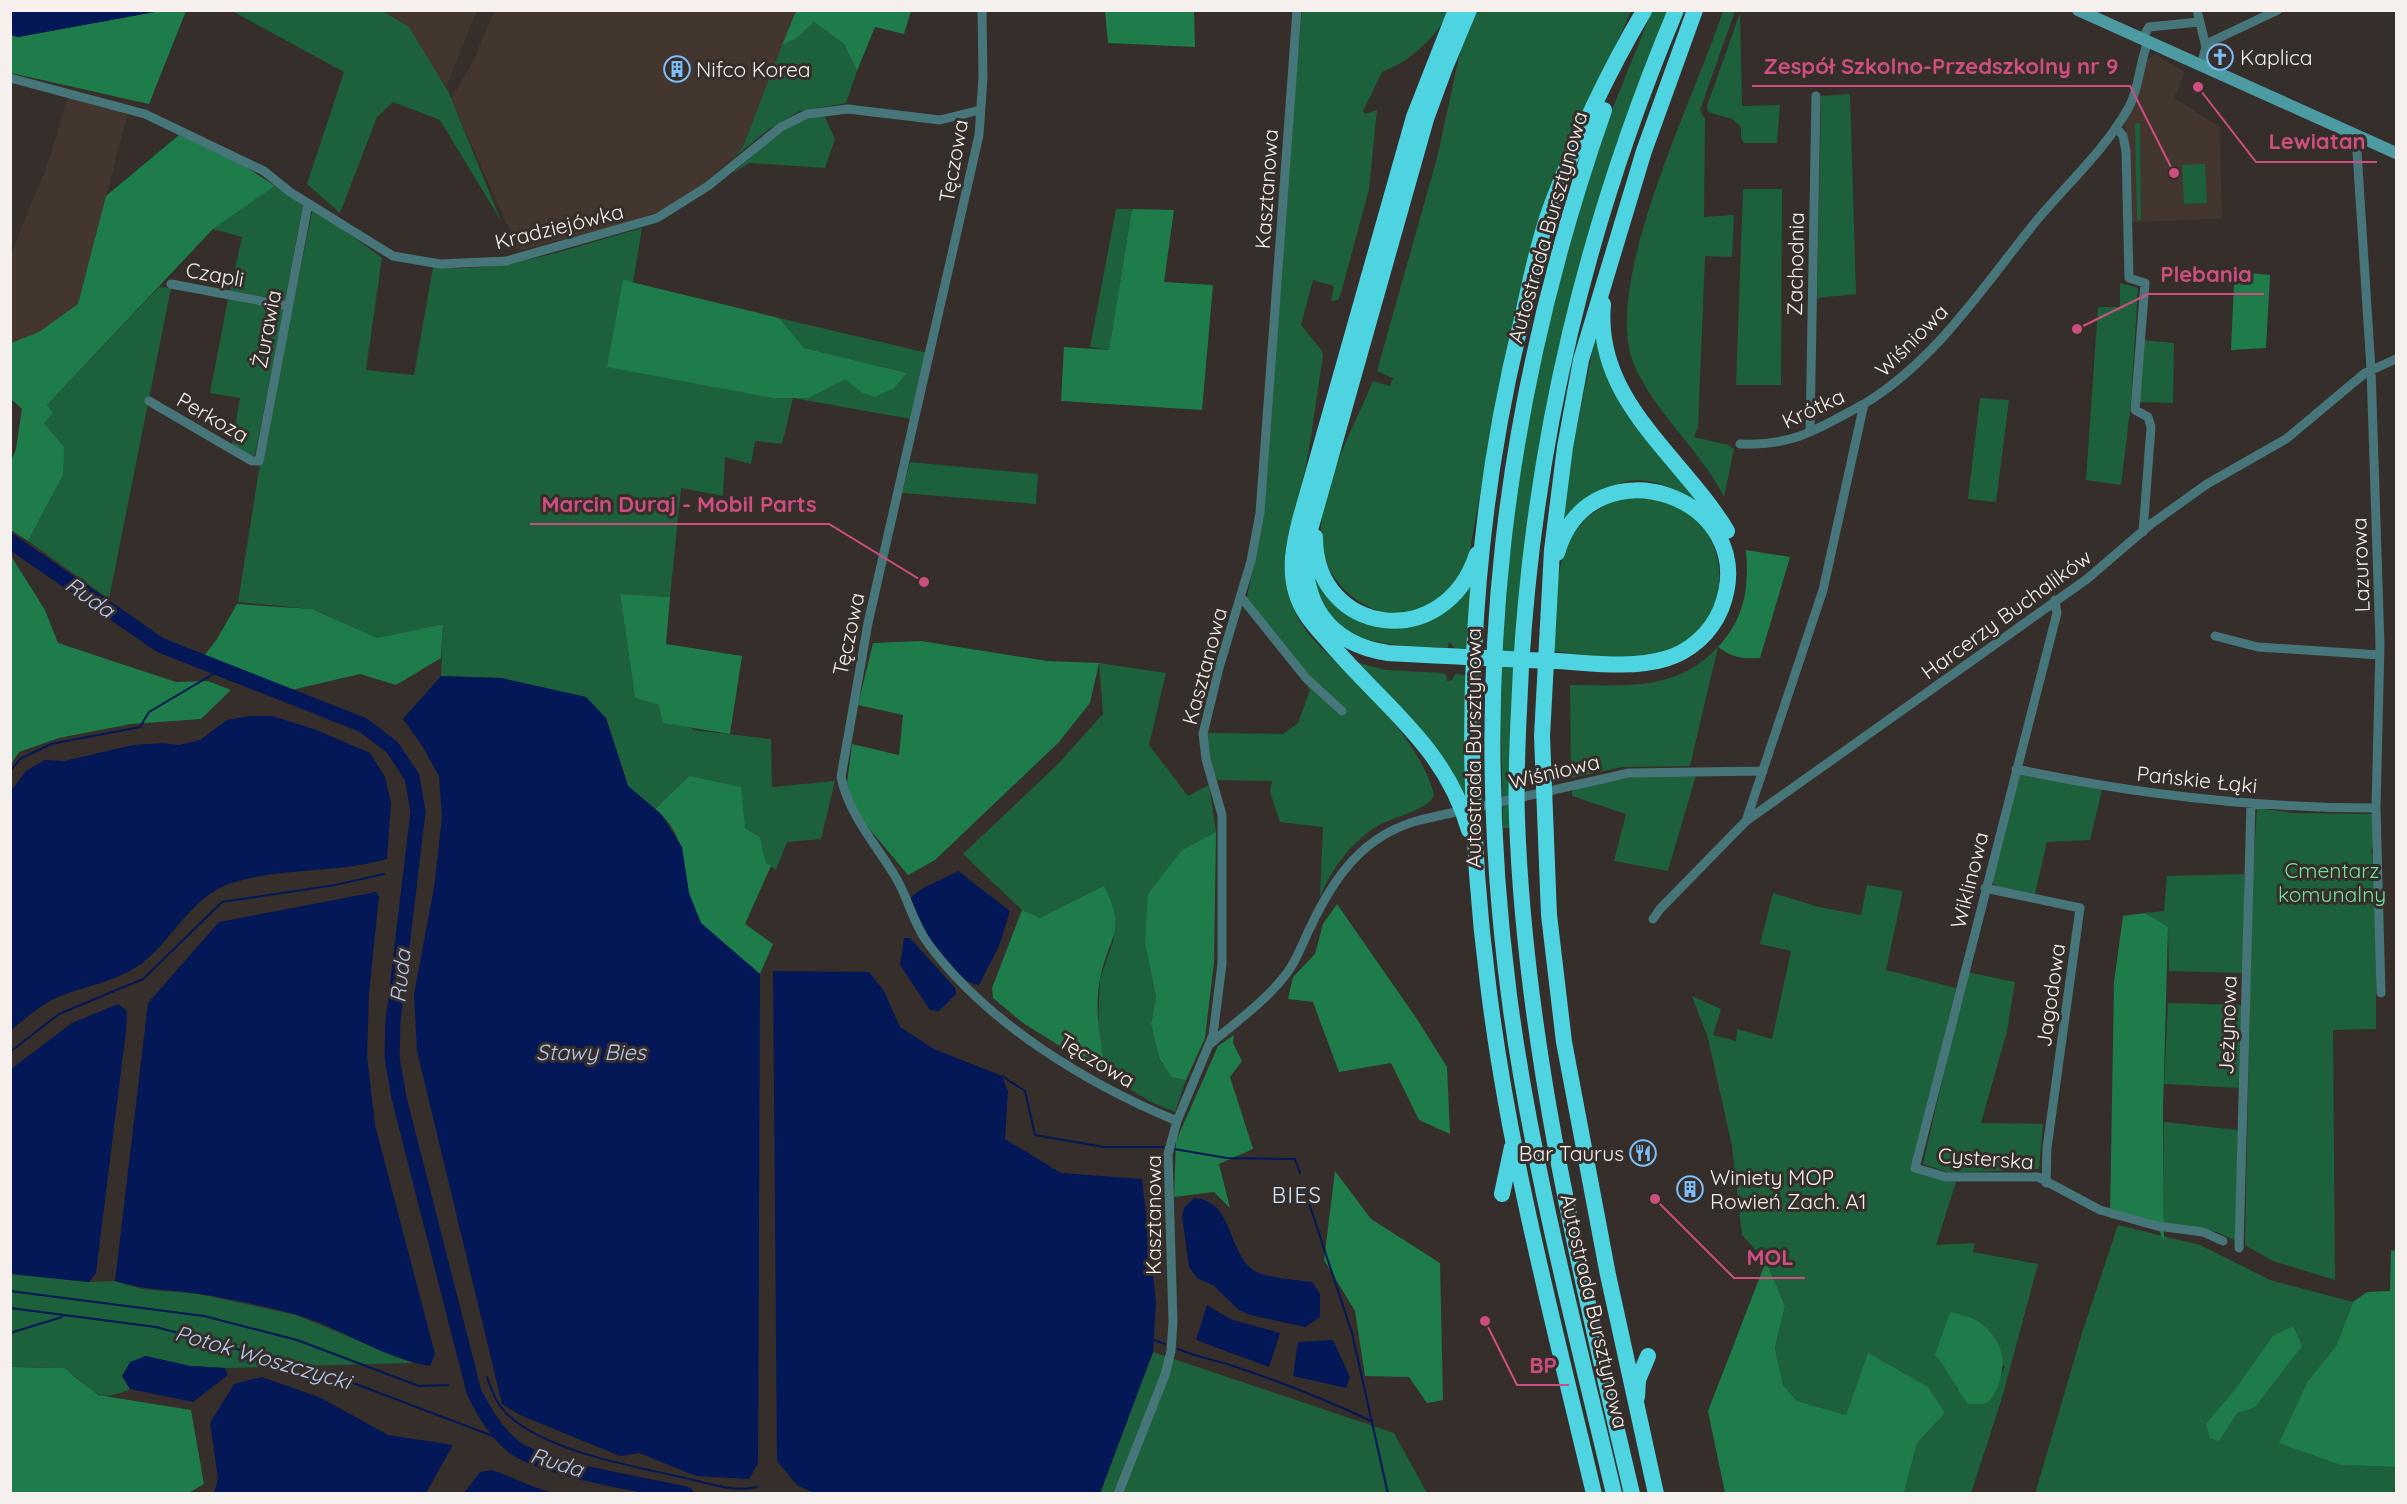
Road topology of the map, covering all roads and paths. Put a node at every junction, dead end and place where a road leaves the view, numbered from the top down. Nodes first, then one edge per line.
1 (982, 10) edge
2 (1297, 10) edge
3 (1456, 10) edge
4 (1469, 10) edge
5 (1677, 10) edge
6 (1695, 10) edge
7 (2078, 10) edge
8 (2198, 10) edge
9 (2278, 10) edge
10 (1644, 11) edge
11 (2199, 22) junction
12 (2145, 41) junction
13 (2206, 44) junction
14 (2201, 66) junction
15 (10, 78) edge
16 (1816, 96) dead end
17 (980, 110) junction
18 (2116, 127) junction
19 (2361, 137) junction
20 (2397, 153) edge
21 (308, 204) junction
22 (1606, 274) junction
23 (171, 285) dead end
24 (288, 306) junction
25 (2397, 359) edge
26 (2371, 370) junction
27 (149, 401) dead end
28 (1864, 404) junction
29 (1810, 432) junction
30 (1740, 444) dead end
31 (259, 460) joint
32 (1315, 519) junction
33 (2143, 533) junction
34 (1483, 536) junction
35 (1550, 580) junction
36 (1241, 597) junction
37 (2055, 600) junction
38 (2215, 636) dead end
39 (1328, 641) junction
40 (2380, 655) junction
41 (1453, 661) junction
42 (1565, 667) junction
43 (1342, 711) dead end
44 (2016, 769) junction
45 (1763, 771) junction
46 (2251, 803) junction
47 (2376, 808) junction
48 (1746, 821) junction
49 (1476, 859) junction
50 (1985, 888) junction
51 (1653, 919) dead end
52 (2381, 993) dead end
53 (1210, 1044) junction
54 (1177, 1121) junction
55 (1514, 1139) junction
56 (1915, 1168) joint
57 (2046, 1183) junction
58 (1502, 1194) dead end
59 (2223, 1241) dead end
60 (2239, 1248) dead end
61 (1648, 1356) dead end
62 (1636, 1404) junction
63 (1118, 1494) edge
64 (1594, 1494) edge
65 (1614, 1494) edge
66 (1632, 1494) edge
67 (1656, 1494) edge

1 - 17 street, Tęczowa
2 - 36 street, Kasztanowa
3 - 39 highway
4 - 32 highway
5 - 66 highway, Autostrada Bursztynowa
6 - 22 highway
7 - 12 street
8 - 11 street
9 - 13 street
10 - 34 highway
10 - 65 highway, Autostrada Bursztynowa
11 - 12 street
11 - 13 street
12 - 14 street
12 - 18 street, Wiśniowa
13 - 14 street
14 - 19 street
15 - 21 street, Kradziejówka
16 - 29 street, Zachodnia
17 - 21 street, Kradziejówka
17 - 54 street, Tęczowa
18 - 28 street, Wiśniowa
18 - 33 street
19 - 20 street
19 - 26 street, Lazurowa
21 - 24 street, Żurawia
22 - 35 highway
22 - 42 highway
23 - 24 street, Czapli
24 - 31 street, Żurawia
25 - 26 street, Harcerzy Buchalików
26 - 33 street, Harcerzy Buchalików
26 - 40 street, Lazurowa
27 - 31 street, Perkoza
28 - 29 street, Krótka
28 - 45 street
29 - 30 street, Krótka
32 - 34 highway
32 - 41 highway
33 - 37 street, Harcerzy Buchalików
34 - 49 highway
35 - 42 highway
35 - 62 highway
36 - 43 street
36 - 53 street, Kasztanowa
37 - 44 street, Wiklinowa
37 - 48 street, Harcerzy Buchalików
38 - 40 street
39 - 41 highway
39 - 49 highway
40 - 47 street, Lazurowa
41 - 42 highway
44 - 46 street, Pańskie Łąki
44 - 50 street, Wiklinowa
45 - 48 street
45 - 53 street, Wiśniowa
46 - 47 street, Pańskie Łąki
46 - 60 street, Jeżynowa
47 - 52 street, Lazurowa
48 - 51 street, Harcerzy Buchalików
49 - 55 highway
50 - 56 street, Wiklinowa
50 - 57 street, Jagodowa
53 - 54 street, Kasztanowa
54 - 63 street, Kasztanowa
55 - 58 highway
55 - 64 highway
56 - 57 street, Cysterska
57 - 59 street, Cysterska
61 - 62 highway
62 - 67 highway

